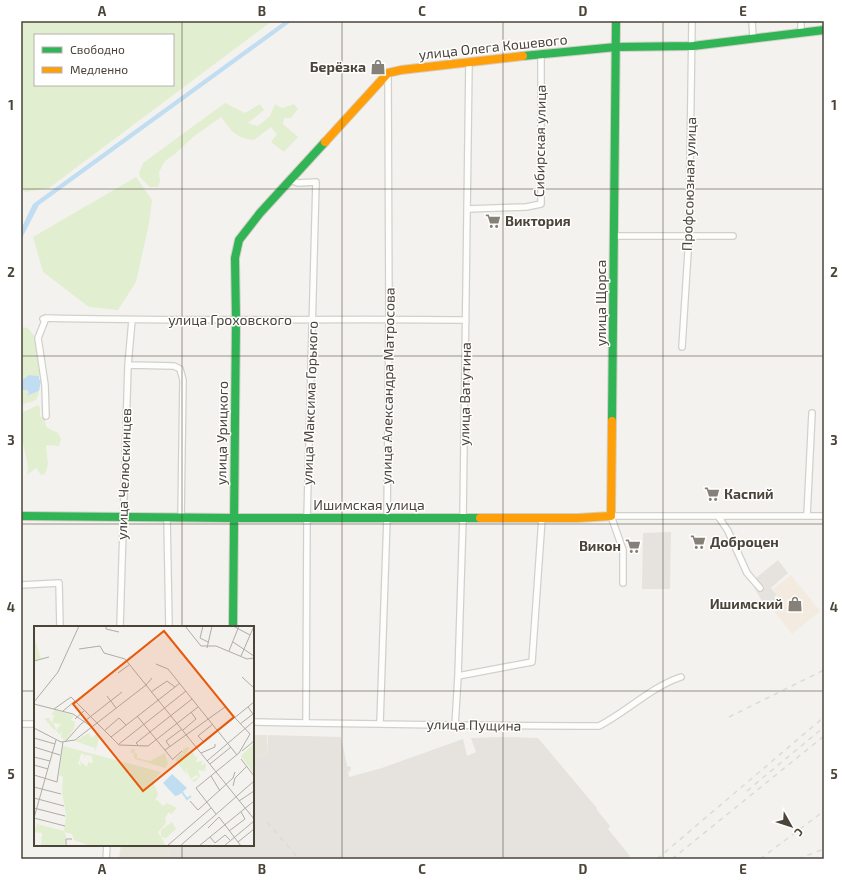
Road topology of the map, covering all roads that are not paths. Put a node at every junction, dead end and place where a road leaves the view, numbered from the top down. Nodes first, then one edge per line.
1 (616, 21) edge
2 (692, 21) edge
3 (752, 21) edge
4 (801, 21) edge
5 (824, 30) edge
6 (801, 32) junction
7 (753, 38) junction
8 (692, 46) junction
9 (616, 47) junction
10 (541, 54) junction
11 (469, 62) junction
12 (388, 73) junction
13 (290, 180) junction
14 (467, 209) junction
15 (614, 236) junction
16 (689, 236) junction
17 (733, 236) dead end
18 (389, 318) junction
19 (312, 319) junction
20 (132, 320) junction
21 (236, 320) junction
22 (466, 320) junction
23 (682, 347) dead end
24 (128, 365) junction
25 (812, 413) dead end
26 (46, 416) dead end
27 (21, 516) edge
28 (611, 516) junction
29 (718, 516) junction
30 (807, 516) junction
31 (824, 516) edge
32 (123, 517) junction
33 (167, 518) junction
34 (181, 518) junction
35 (234, 518) junction
36 (307, 518) junction
37 (387, 518) junction
38 (463, 518) junction
39 (542, 518) junction
40 (623, 583) dead end
41 (21, 585) edge
42 (760, 588) dead end
43 (60, 626) edge
44 (120, 626) edge
45 (169, 626) edge
46 (233, 626) edge
47 (458, 676) junction
48 (681, 677) dead end
49 (254, 722) edge
50 (306, 723) junction
51 (380, 723) junction
52 (21, 724) edge
53 (34, 724) edge
54 (455, 726) junction
55 (107, 846) edge
56 (106, 859) edge

1 - 9 main road, улица Щорса
2 - 8 street, Профсоюзная улица
3 - 7 street
4 - 6 street
5 - 6 main road, улица Олега Кошевого
6 - 7 main road, улица Олега Кошевого
7 - 8 main road, улица Олега Кошевого
8 - 9 main road, улица Олега Кошевого
8 - 16 street, Профсоюзная улица
9 - 10 main road, улица Олега Кошевого
9 - 15 main road, улица Щорса
10 - 11 main road, улица Олега Кошевого
10 - 14 street, Сибирская улица
11 - 12 main road, улица Олега Кошевого
11 - 14 street, улица Ватутина
12 - 13 main road
12 - 18 street, улица Александра Матросова
13 - 19 street, улица Максима Горького
13 - 21 main road, улица Урицкого
14 - 22 street, улица Ватутина
15 - 16 street
15 - 28 main road, улица Щорса
16 - 17 street
16 - 23 street, Профсоюзная улица
18 - 19 street, улица Гроховского
18 - 22 street, улица Гроховского
18 - 37 street, улица Александра Матросова
19 - 21 street, улица Гроховского
19 - 36 street, улица Максима Горького
20 - 21 street, улица Гроховского
20 - 24 street, улица Челюскинцев
20 - 26 street, улица Гроховского
21 - 35 main road, улица Урицкого
22 - 38 street, улица Ватутина
24 - 32 street, улица Челюскинцев
24 - 34 street
25 - 30 street
27 - 32 main road, Ишимская улица
28 - 29 street, Ишимская улица
28 - 39 main road, Ишимская улица
28 - 40 street, улица Щорса
29 - 30 street, Ишимская улица
29 - 42 street
30 - 31 street, Ишимская улица
32 - 33 main road, Ишимская улица
32 - 44 street, улица Челюскинцев
33 - 34 main road, Ишимская улица
33 - 45 street
34 - 35 main road, Ишимская улица
35 - 36 main road, Ишимская улица
35 - 46 main road, улица Урицкого
36 - 37 main road, Ишимская улица
36 - 50 street, улица Максима Горького
37 - 38 main road, Ишимская улица
37 - 51 street, улица Александра Матросова
38 - 39 main road, Ишимская улица
38 - 47 street, улица Ватутина
39 - 47 street
41 - 43 street
47 - 54 street, улица Ватутина
48 - 54 street, улица Пущина
49 - 50 street, улица Пущина
50 - 51 street, улица Пущина
51 - 54 street, улица Пущина
52 - 53 street
55 - 56 street

